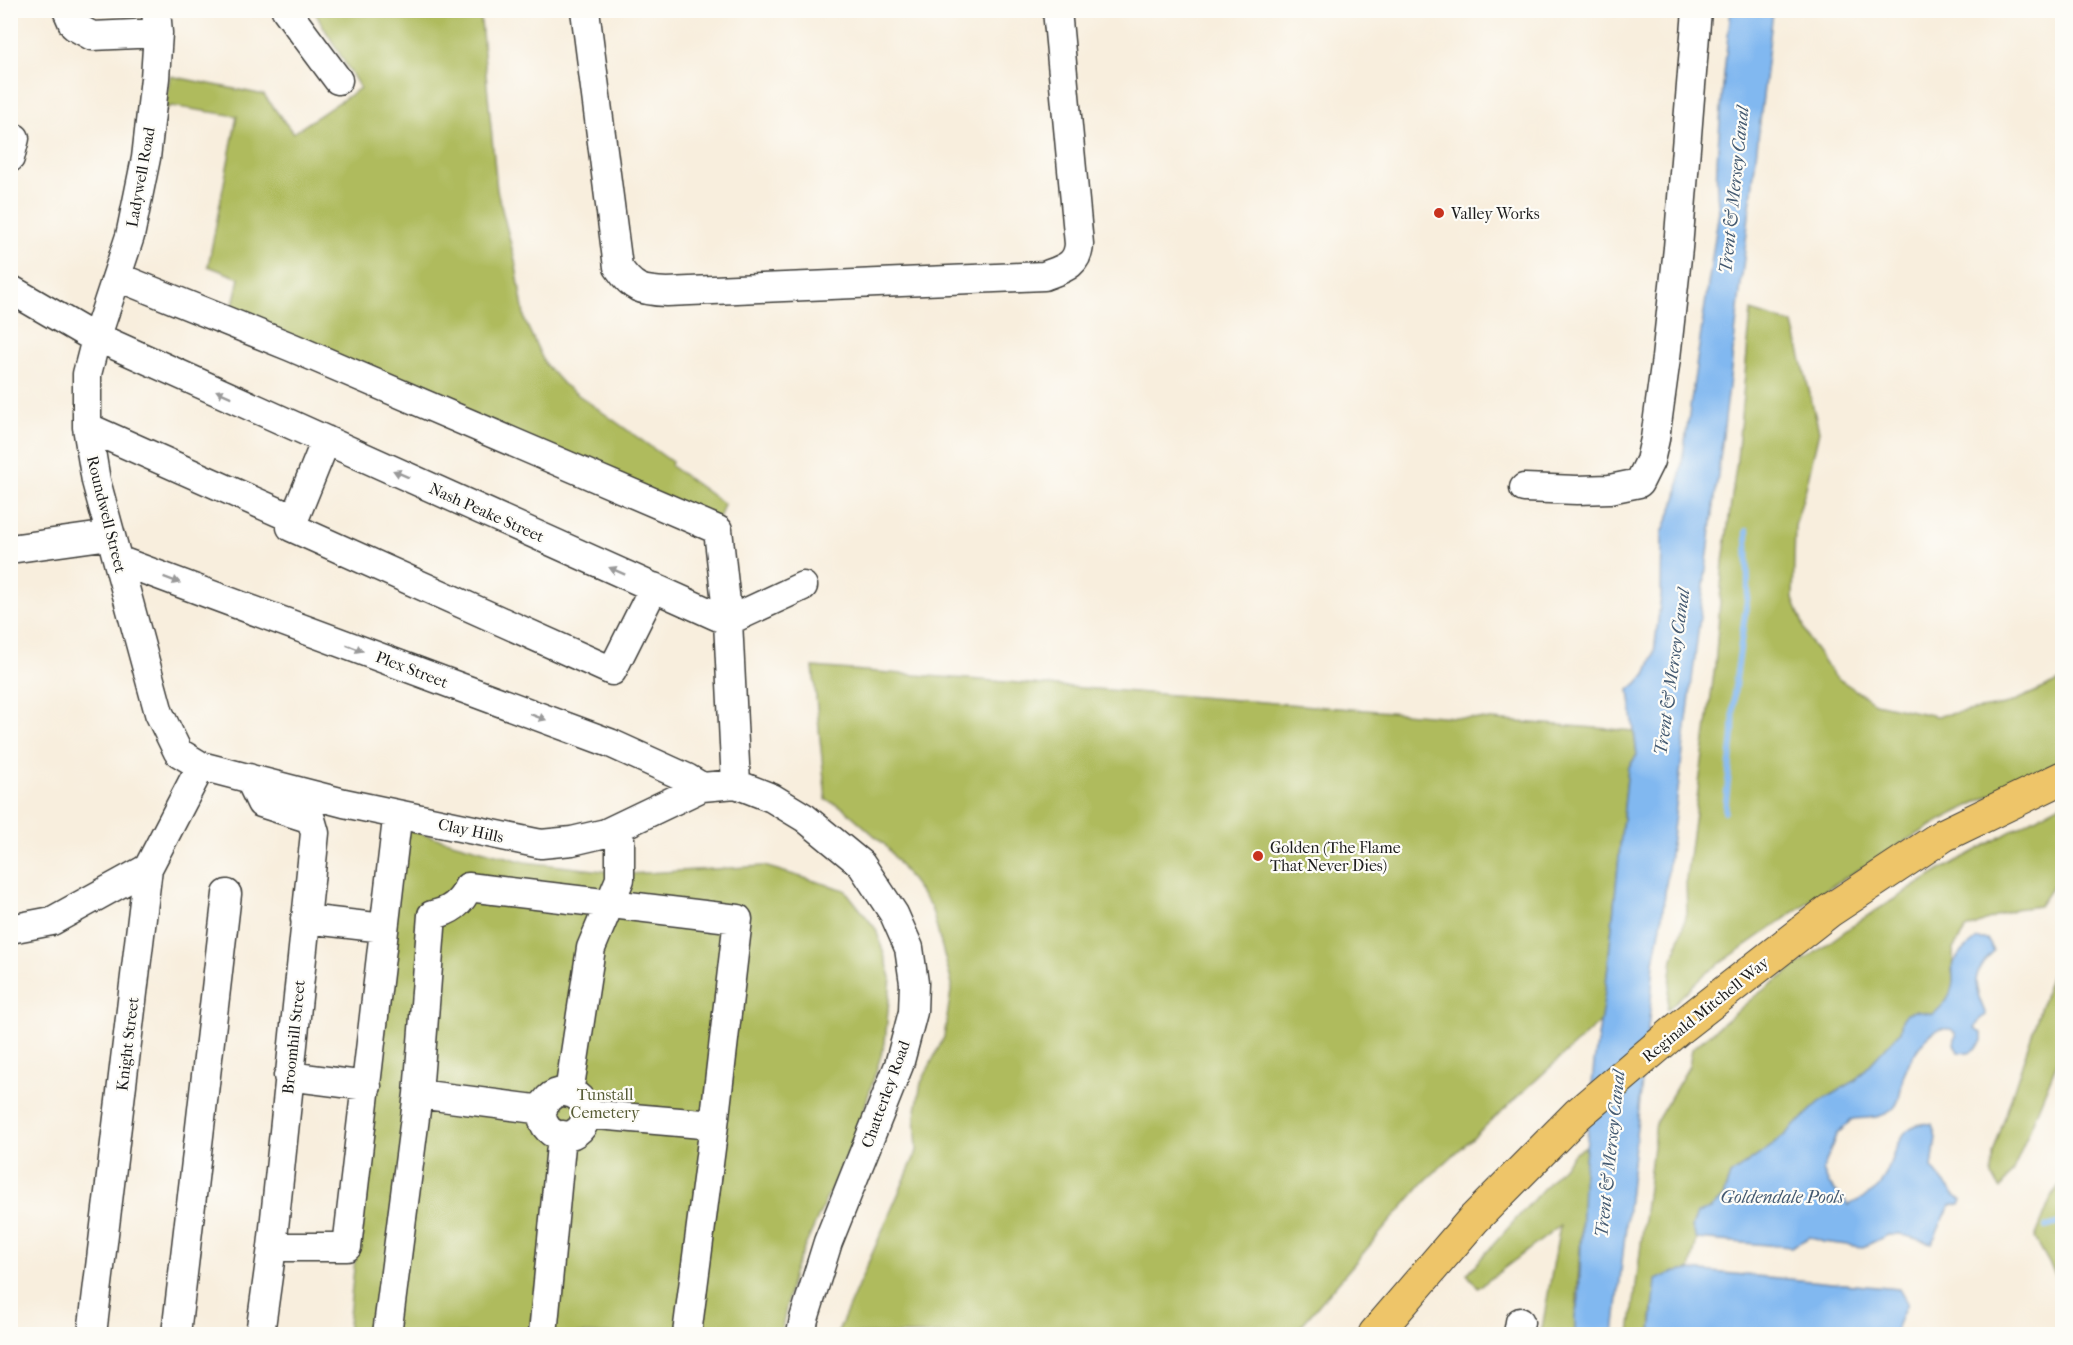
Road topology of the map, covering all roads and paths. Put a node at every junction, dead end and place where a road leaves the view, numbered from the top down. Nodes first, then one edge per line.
1 (67, 10) edge
2 (286, 10) edge
3 (585, 10) edge
4 (1057, 10) edge
5 (1698, 10) edge
6 (157, 22) edge
7 (338, 80) dead end
8 (118, 277) junction
9 (10, 289) edge
10 (96, 339) junction
11 (87, 427) junction
12 (326, 440) junction
13 (1524, 488) dead end
14 (294, 519) junction
15 (114, 547) junction
16 (10, 549) edge
17 (803, 586) dead end
18 (654, 587) junction
19 (728, 621) junction
20 (201, 766) junction
21 (2062, 777) edge
22 (249, 778) junction
23 (736, 784) junction
24 (702, 787) junction
25 (620, 827) junction
26 (396, 828) dead end
27 (148, 868) junction
28 (227, 894) dead end
29 (610, 903) junction
30 (305, 919) junction
31 (384, 928) junction
32 (10, 929) edge
33 (288, 1076) junction
34 (367, 1086) junction
35 (418, 1094) junction
36 (578, 1103) junction
37 (543, 1110) junction
38 (714, 1125) junction
39 (562, 1135) junction
40 (272, 1247) junction
41 (92, 1335) edge
42 (176, 1335) edge
43 (261, 1335) edge
44 (387, 1335) edge
45 (543, 1335) edge
46 (687, 1335) edge
47 (801, 1335) edge
48 (1375, 1335) edge

1 - 6 street
2 - 7 street
3 - 4 street
5 - 13 street
6 - 8 street, Ladywell Road
8 - 10 street, Ladywell Road
8 - 19 street
9 - 10 street
10 - 11 street, Roundwell Street
12 -> 10 street, Nash Peake Street
11 - 14 street
11 - 15 street, Roundwell Street
12 - 14 street
18 -> 12 street, Nash Peake Street
14 - 18 street
15 - 16 street
15 - 20 street, Roundwell Street
15 -> 24 street, Plex Street
17 - 19 street
18 - 19 street, Nash Peake Street
19 - 23 street
20 - 22 street, Clay Hills
20 - 27 street, Knight Street
21 - 48 main road, Reginald Mitchell Way
22 - 25 street, Clay Hills
22 - 30 street, Broomhill Street
23 - 24 street, Clay Hills
23 - 47 street, Chatterley Road
24 - 25 street, Clay Hills
25 - 29 street
26 - 31 street
27 - 32 street
27 - 41 street, Knight Street
28 - 42 street
29 - 35 street
29 - 36 street
29 - 38 street
30 - 31 street
30 - 33 street, Broomhill Street
31 - 34 street
33 - 34 street
33 - 40 street, Broomhill Street
34 - 40 street
35 - 37 street
35 - 44 street
36 - 37 street
36 - 38 street
36 - 39 street
37 - 39 street
38 - 46 street
39 - 45 street
40 - 43 street, Broomhill Street

